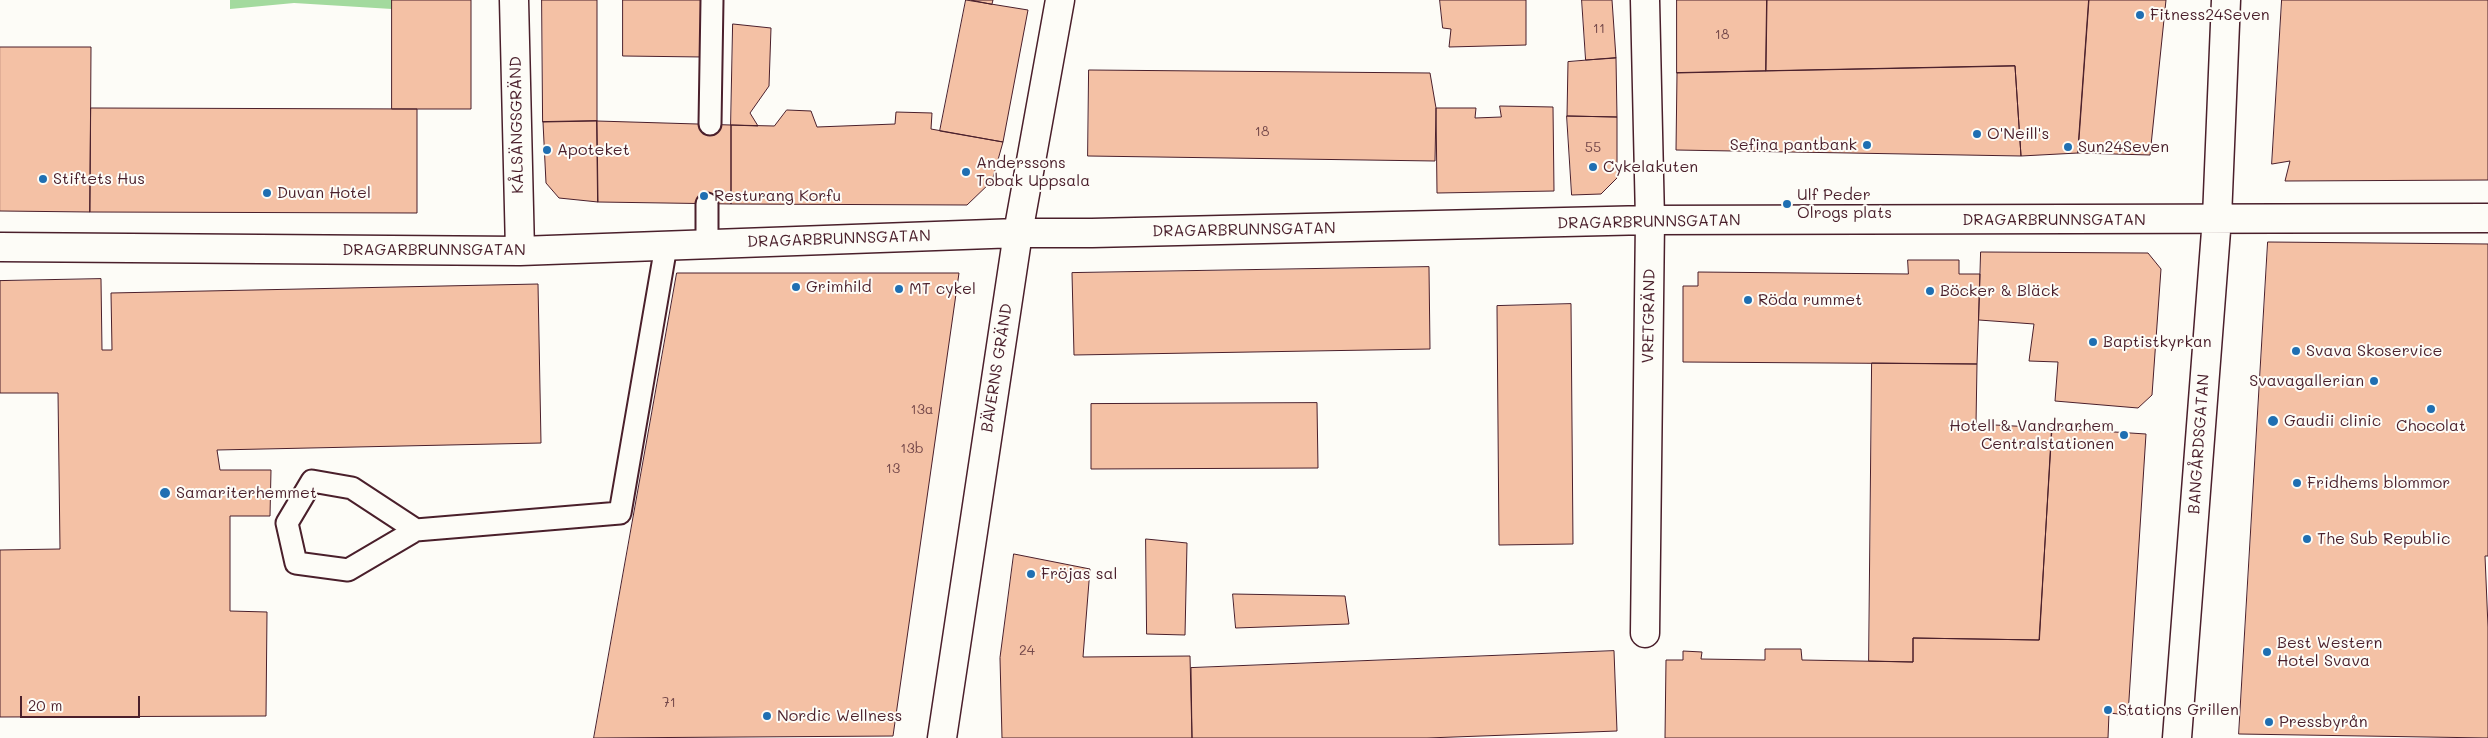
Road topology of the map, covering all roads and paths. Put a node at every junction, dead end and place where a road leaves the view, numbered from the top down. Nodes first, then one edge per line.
1 (514, 0) edge
2 (712, 0) edge
3 (1060, 0) edge
4 (1645, 0) edge
5 (2226, 0) edge
6 (710, 124) dead end
7 (707, 204) dead end
8 (2217, 218) junction
9 (2488, 218) edge
10 (1650, 220) junction
11 (1018, 233) junction
12 (706, 244) junction
13 (666, 246) junction
14 (0, 247) edge
15 (520, 251) junction
16 (416, 530) junction
17 (1645, 633) dead end
18 (942, 738) edge
19 (2177, 738) edge

1 - 15 street, KÅLSÄNGSGRÄND
2 - 6 lane
3 - 11 street, BÄVERNS GRÄND
4 - 10 street, VRETGRÄND
5 - 8 street, BANGÅRDSGATAN
7 - 12 lane
8 - 9 street, DRAGARBRUNNSGATAN
8 - 10 street, DRAGARBRUNNSGATAN
8 - 19 street, BANGÅRDSGATAN
10 - 11 street, DRAGARBRUNNSGATAN
10 - 17 street, VRETGRÄND
11 - 12 street, DRAGARBRUNNSGATAN
11 - 18 street, BÄVERNS GRÄND
12 - 13 street, DRAGARBRUNNSGATAN
13 - 15 street, DRAGARBRUNNSGATAN
13 - 16 lane
14 - 15 street, DRAGARBRUNNSGATAN
16 - 16 lane

